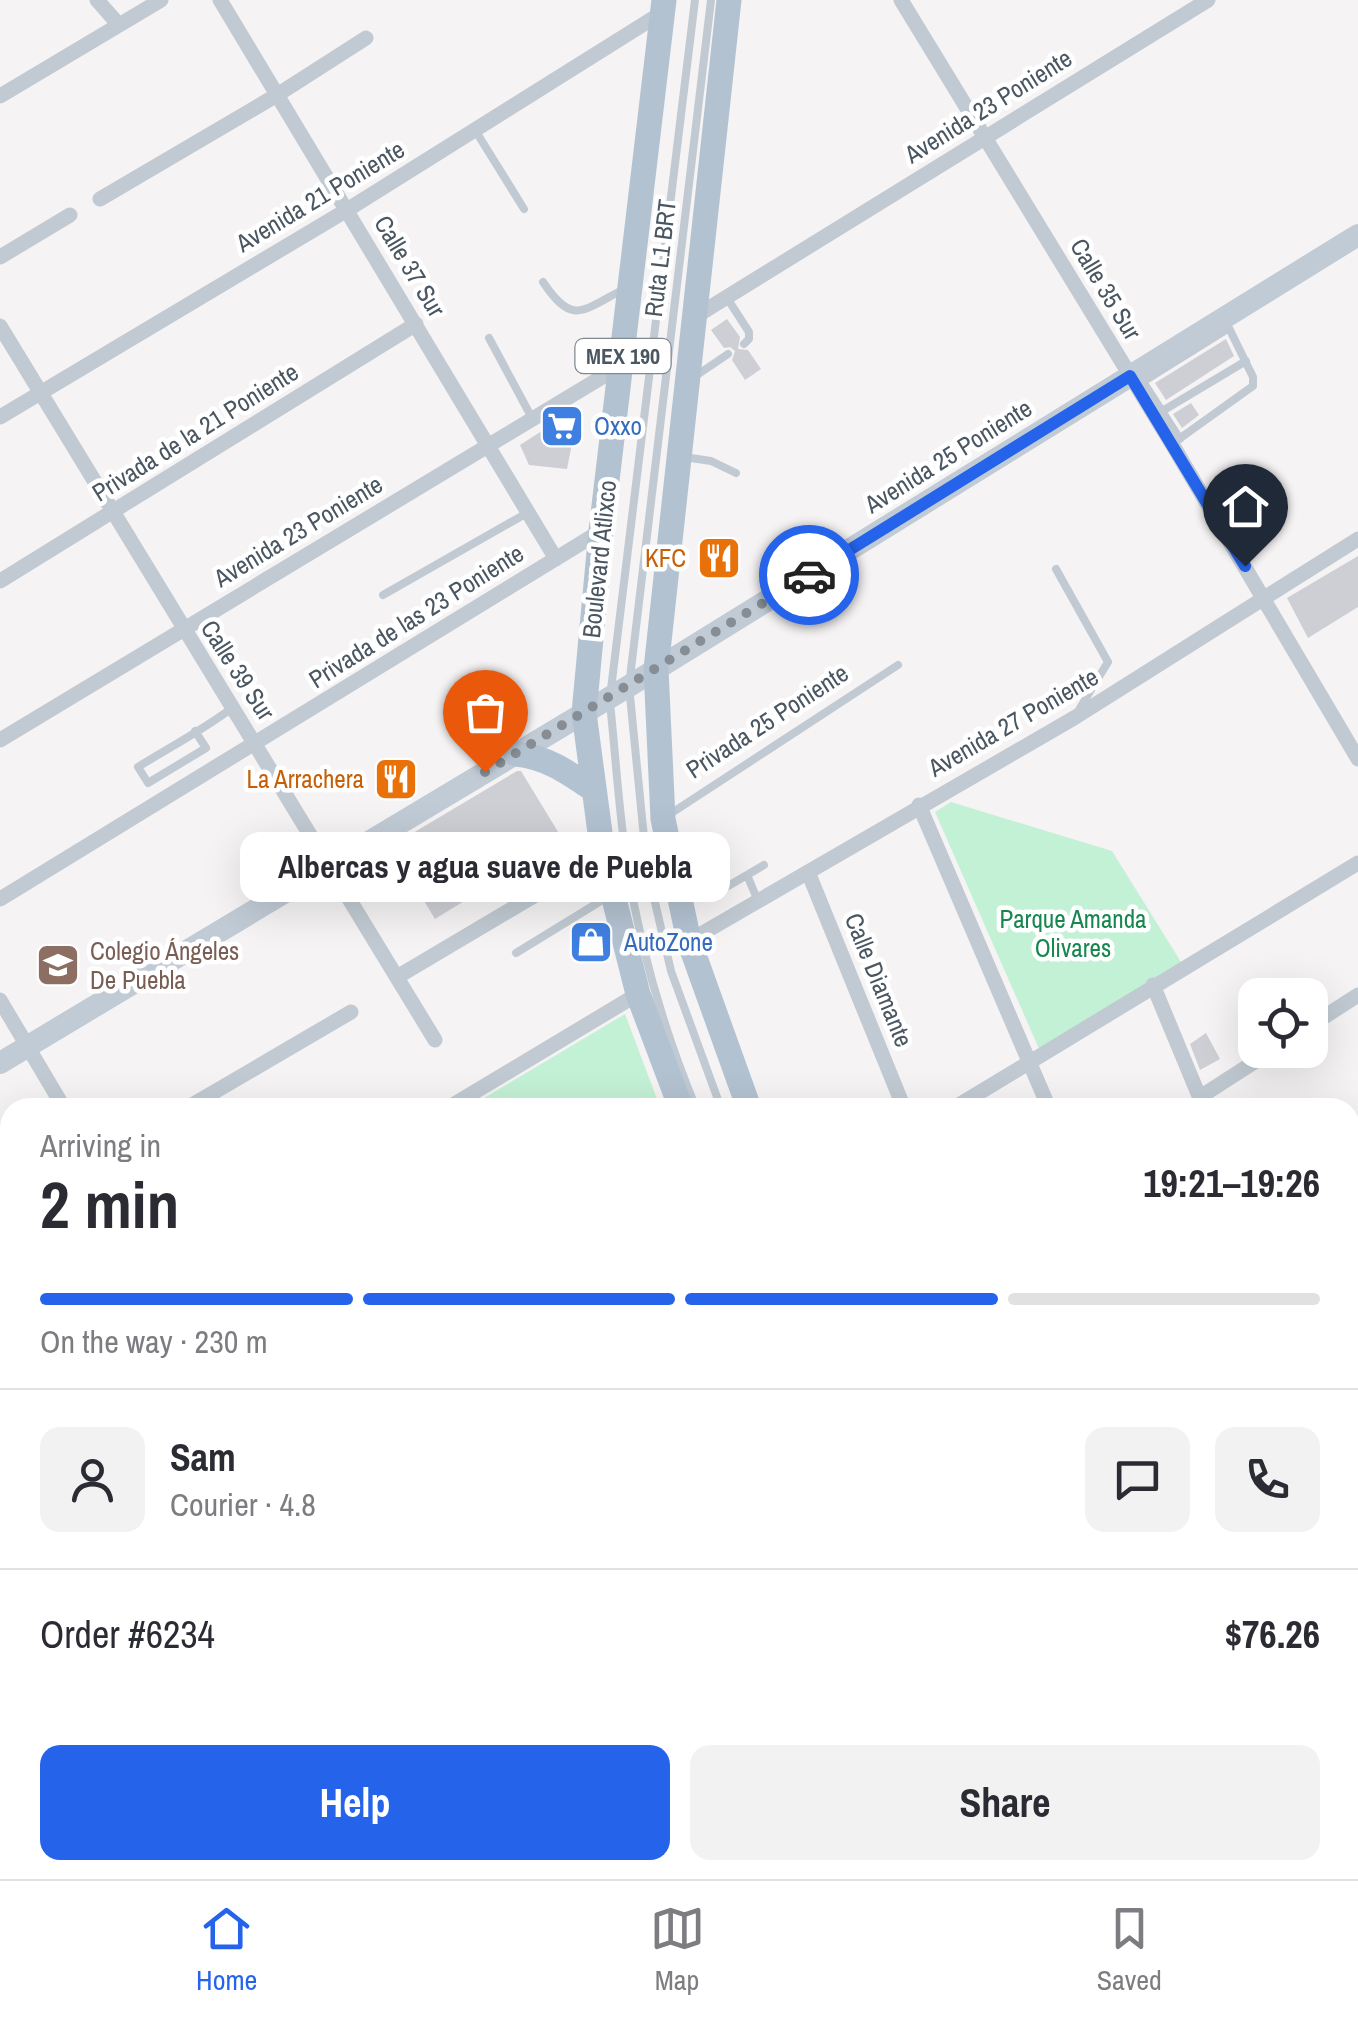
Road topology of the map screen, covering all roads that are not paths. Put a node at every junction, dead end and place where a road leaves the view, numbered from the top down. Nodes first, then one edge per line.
1 (97, 0) edge
2 (162, 0) edge
3 (220, 0) edge
4 (695, 0) edge
5 (712, 0) edge
6 (730, 0) edge
7 (900, 0) edge
8 (1208, 0) edge
9 (664, 6) edge
10 (119, 25) junction
11 (366, 38) dead end
12 (0, 96) edge
13 (277, 96) junction
14 (474, 130) junction
15 (984, 137) junction
16 (100, 198) dead end
17 (524, 209) dead end
18 (347, 210) junction
19 (70, 215) dead end
20 (1358, 235) edge
21 (0, 257) edge
22 (543, 282) dead end
23 (631, 286) junction
24 (726, 297) junction
25 (693, 318) junction
26 (1227, 323) junction
27 (416, 324) junction
28 (0, 326) edge
29 (489, 338) dead end
30 (744, 344) dead end
31 (728, 354) dead end
32 (1246, 362) junction
33 (622, 365) junction
34 (1136, 379) junction
35 (686, 382) junction
36 (40, 393) junction
37 (1158, 413) junction
38 (0, 417) edge
39 (532, 419) junction
40 (1176, 442) junction
41 (487, 446) junction
42 (678, 457) junction
43 (736, 473) dead end
44 (112, 513) junction
45 (528, 513) junction
46 (601, 531) junction
47 (1358, 538) edge
48 (556, 559) junction
49 (1056, 570) dead end
50 (0, 580) edge
51 (383, 595) dead end
52 (1264, 597) junction
53 (182, 630) junction
54 (898, 665) dead end
55 (656, 670) junction
56 (619, 692) junction
57 (232, 708) junction
58 (584, 713) junction
59 (1074, 718) junction
60 (195, 731) junction
61 (0, 740) edge
62 (256, 744) junction
63 (516, 754) junction
64 (1358, 759) edge
65 (594, 790) junction
66 (919, 805) junction
67 (663, 819) junction
68 (603, 855) junction
69 (1358, 863) edge
70 (329, 864) junction
71 (764, 865) dead end
72 (808, 872) junction
73 (747, 875) junction
74 (716, 893) dead end
75 (613, 894) junction
76 (0, 899) edge
77 (758, 900) junction
78 (689, 940) junction
79 (516, 952) dead end
80 (397, 978) junction
81 (1153, 985) junction
82 (638, 994) junction
83 (1358, 995) edge
84 (0, 1000) edge
85 (351, 1012) dead end
86 (1328, 1014) edge
87 (435, 1040) dead end
88 (28, 1047) junction
89 (1030, 1061) junction
90 (0, 1063) edge
91 (1248, 1068) edge
92 (58, 1098) edge
93 (203, 1098) edge
94 (465, 1098) edge
95 (677, 1098) edge
96 (692, 1098) edge
97 (717, 1098) edge
98 (745, 1098) edge
99 (900, 1098) edge
100 (970, 1098) edge
101 (1046, 1098) edge
102 (1200, 1098) edge
103 (1207, 1098) edge

1 - 10 street
2 - 10 street
3 - 13 street, Calle 37 Sur
4 - 56 lane, Ruta L1 BRT
5 - 56 lane, Ruta L1 BRT
6 - 25 main road, MEX 190
7 - 15 street, Calle 35 Sur
8 - 15 street, Avenida 23 Poniente
9 - 14 street, Avenida 21 Poniente
9 - 23 main road, Boulevard Atlixco / MEX 190
10 - 12 street
11 - 13 street
13 - 16 street
13 - 18 street, Calle 37 Sur
14 - 17 lane
14 - 18 street, Avenida 21 Poniente
15 - 24 street, Avenida 23 Poniente
15 - 34 street, Calle 35 Sur
18 - 27 street, Calle 37 Sur
18 - 36 street, Avenida 21 Poniente
19 - 21 street
20 - 26 main road, Avenida 25 Poniente
22 - 23 lane
23 - 33 main road, Boulevard Atlixco / MEX 190
24 - 25 street, Avenida 23 Poniente
24 - 30 lane
25 - 35 main road, MEX 190
26 - 32 lane
26 - 34 main road, Avenida 25 Poniente
27 - 41 street, Calle 37 Sur
27 - 44 street, Privada de la 21 Poniente
28 - 36 street, Calle 39 Sur
29 - 39 lane
31 - 35 lane
32 - 37 lane
32 - 40 lane
33 - 39 street, Avenida 23 Poniente
33 - 46 main road, Boulevard Atlixco / MEX 190
34 - 37 street, Calle 35 Sur
34 - 55 main road, Avenida 25 Poniente
35 - 42 main road, MEX 190
36 - 38 street, Avenida 21 Poniente
36 - 44 street, Calle 39 Sur
37 - 40 street, Calle 35 Sur
39 - 41 street, Avenida 23 Poniente
40 - 52 street, Calle 35 Sur
41 - 45 street, Calle 37 Sur
41 - 53 street, Avenida 23 Poniente
42 - 43 lane
42 - 55 main road, MEX 190
44 - 50 street, Privada de la 21 Poniente
44 - 53 street, Calle 39 Sur
45 - 48 street, Calle 37 Sur
45 - 51 lane
46 - 48 street, Privada de las 23 Poniente
46 - 58 main road, Boulevard Atlixco / MEX 190
47 - 52 street, Avenida 27 Poniente
48 - 62 street, Privada de las 23 Poniente
49 - 59 lane
52 - 59 street, Avenida 27 Poniente
52 - 64 street, Calle 35 Sur
53 - 57 street, Calle 39 Sur
53 - 61 street, Avenida 23 Poniente
54 - 67 lane, Privada 25 Poniente
55 - 56 main road, Avenida 25 Poniente
55 - 67 main road, MEX 190
56 - 58 main road, Avenida 25 Poniente
56 - 96 lane, Ruta L1 BRT
56 - 97 lane, Ruta L1 BRT
57 - 60 lane
57 - 62 street, Calle 39 Sur
58 - 63 main road, Avenida 25 Poniente
58 - 65 main road, Boulevard Atlixco / MEX 190
59 - 66 street, Avenida 27 Poniente
60 - 60 lane
62 - 70 street, Calle 39 Sur
62 - 76 street, Privada de las 23 Poniente
63 - 65 main road
63 - 70 main road, Avenida 25 Poniente
65 - 68 main road, Boulevard Atlixco / MEX 190
66 - 72 street, Avenida 27 Poniente
66 - 89 street
67 - 78 main road, MEX 190
68 - 75 main road, Boulevard Atlixco / MEX 190
68 - 80 street
69 - 81 street
70 - 80 street, Calle 39 Sur
70 - 88 main road, Avenida 25 Poniente
71 - 73 lane
72 - 77 street, Avenida 27 Poniente
72 - 99 street, Calle Diamante
73 - 74 lane
73 - 77 lane
75 - 79 lane
75 - 82 main road, Boulevard Atlixco / MEX 190
77 - 78 street, Avenida 27 Poniente
78 - 98 main road, MEX 190
80 - 87 street, Calle 39 Sur
81 - 89 street
81 - 102 street
82 - 94 street
82 - 95 main road, Boulevard Atlixco / MEX 190
83 - 86 street
84 - 88 street
85 - 93 street
88 - 90 main road, Avenida 25 Poniente
88 - 92 street
89 - 100 street
89 - 101 street
91 - 103 street

